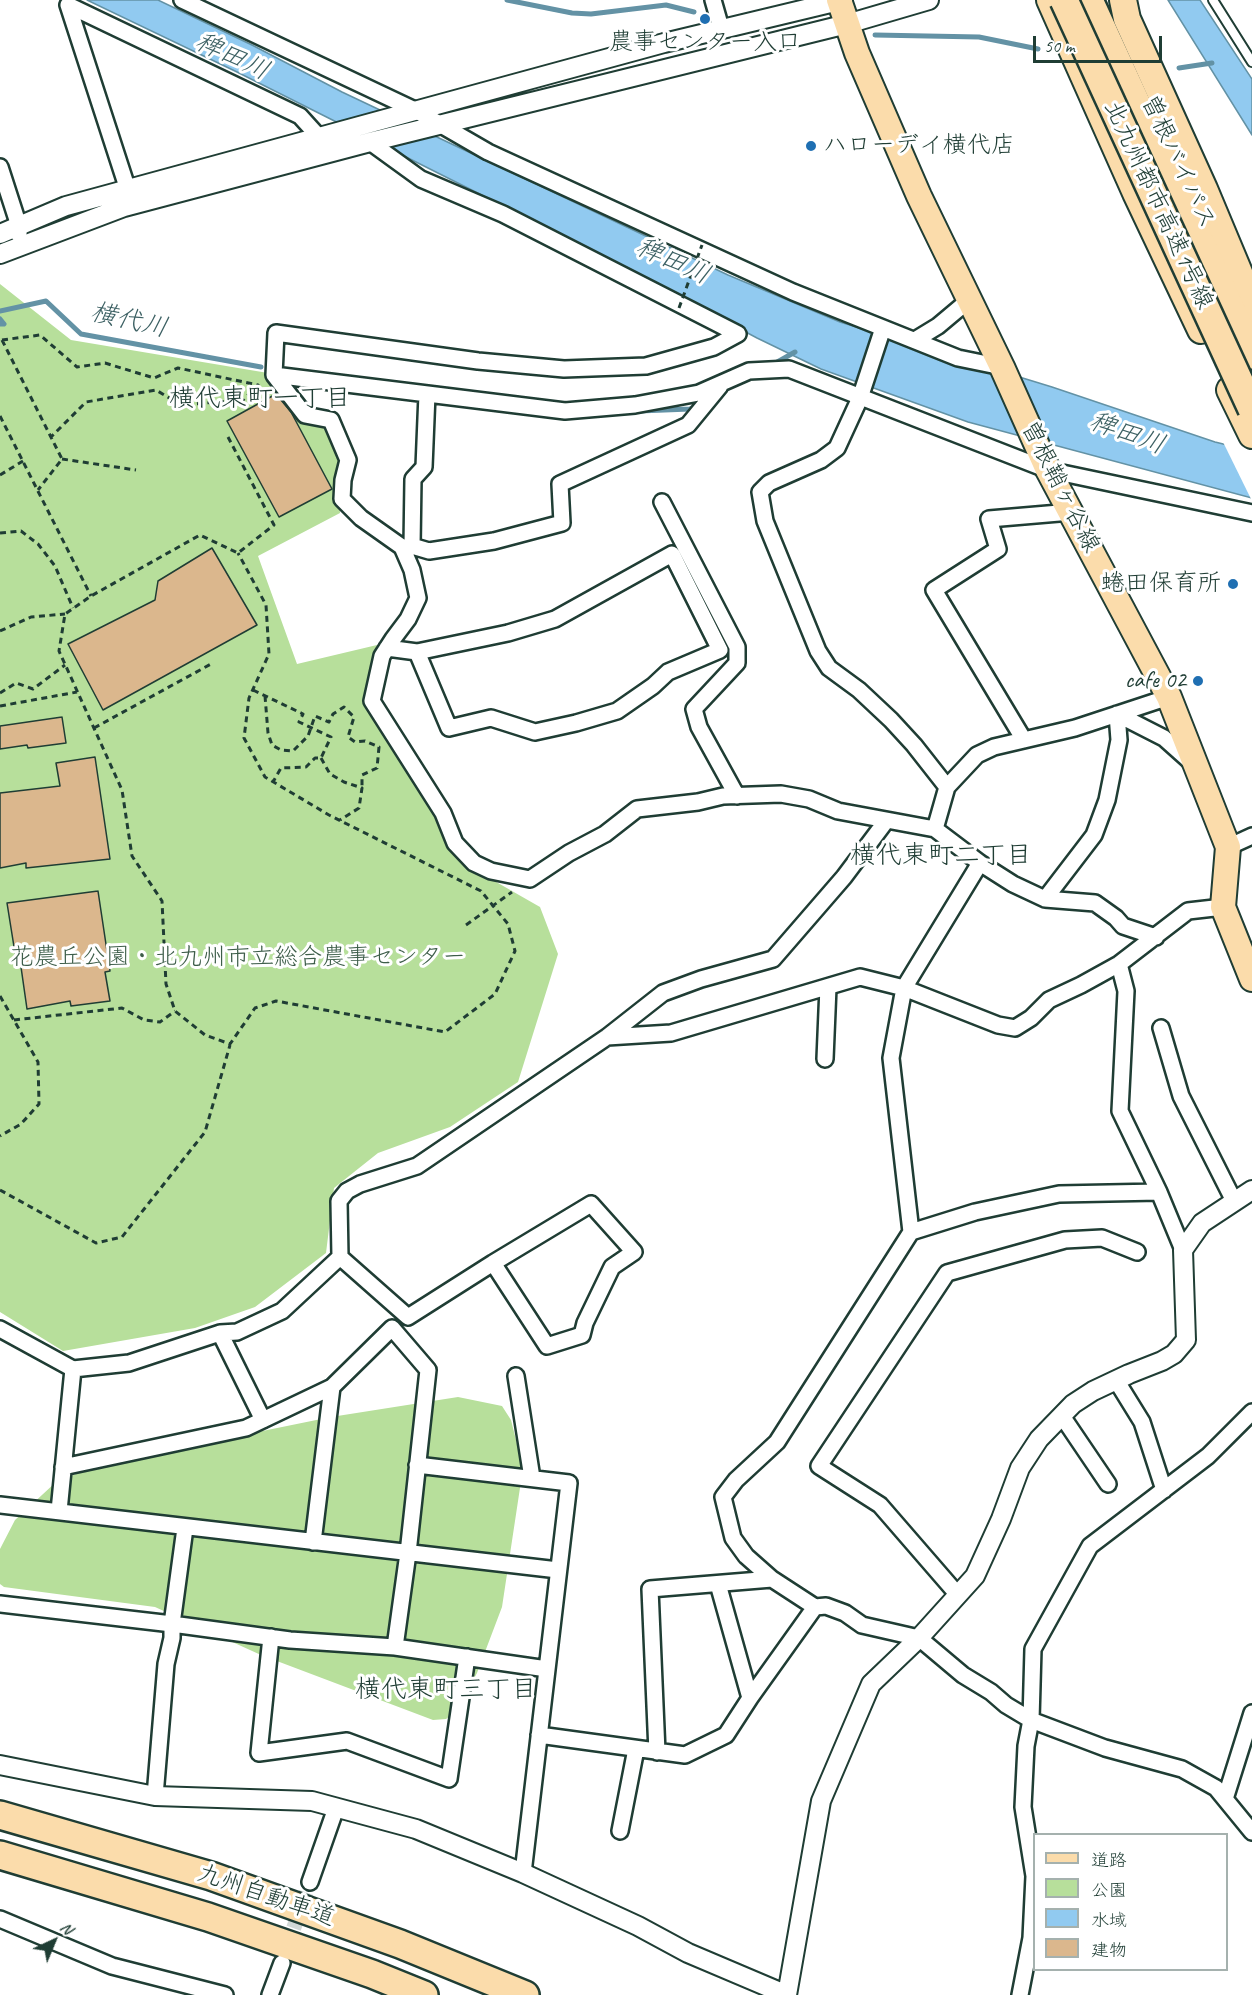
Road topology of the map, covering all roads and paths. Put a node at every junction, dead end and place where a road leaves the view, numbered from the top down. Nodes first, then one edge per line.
1 (182, 0) edge
2 (713, 0) edge
3 (929, 0) edge
4 (1078, 0) edge
5 (1089, 0) edge
6 (1103, 0) edge
7 (1123, 0) edge
8 (1213, 0) edge
9 (1053, 2) edge
10 (62, 3) edge
11 (842, 6) edge
12 (721, 28) junction
13 (1252, 62) edge
14 (417, 111) junction
15 (442, 125) junction
16 (319, 137) junction
17 (364, 143) junction
18 (0, 167) edge
19 (128, 190) junction
20 (19, 226) junction
21 (0, 234) edge
22 (702, 245) dead end
23 (19, 247) junction
24 (0, 254) edge
25 (969, 300) junction
26 (678, 308) dead end
27 (1252, 313) edge
28 (1252, 325) edge
29 (883, 328) junction
30 (1, 340) edge
31 (915, 340) junction
32 (1252, 355) edge
33 (1002, 367) junction
34 (274, 375) junction
35 (723, 383) junction
36 (427, 394) junction
37 (861, 395) junction
38 (1244, 405) edge
39 (0, 416) edge
40 (1252, 435) edge
41 (51, 437) junction
42 (228, 437) dead end
43 (62, 459) junction
44 (23, 461) junction
45 (1046, 464) junction
46 (136, 470) dead end
47 (0, 475) edge
48 (38, 490) junction
49 (662, 502) dead end
50 (1071, 512) junction
51 (1252, 513) edge
52 (0, 533) edge
53 (407, 547) junction
54 (238, 553) junction
55 (91, 596) junction
56 (73, 608) junction
57 (64, 614) junction
58 (0, 631) edge
59 (387, 648) junction
60 (417, 652) junction
61 (211, 664) dead end
62 (66, 666) junction
63 (253, 690) junction
64 (77, 692) junction
65 (0, 693) edge
66 (265, 696) junction
67 (1169, 698) junction
68 (0, 706) edge
69 (1117, 714) junction
70 (94, 728) junction
71 (1024, 740) junction
72 (321, 758) junction
73 (1198, 768) junction
74 (273, 782) junction
75 (947, 787) junction
76 (362, 788) junction
77 (737, 796) junction
78 (340, 820) junction
79 (886, 821) junction
80 (935, 829) junction
81 (1252, 836) edge
82 (1228, 847) junction
83 (980, 863) junction
84 (530, 879) junction
85 (1045, 899) junction
86 (1223, 907) junction
87 (466, 925) dead end
88 (1156, 937) junction
89 (1119, 964) junction
90 (1252, 979) edge
91 (828, 987) junction
92 (903, 988) junction
93 (0, 996) edge
94 (175, 1011) junction
95 (14, 1020) junction
96 (1161, 1028) dead end
97 (607, 1037) junction
98 (230, 1044) junction
99 (825, 1059) dead end
100 (0, 1136) edge
101 (0, 1190) edge
102 (1252, 1190) edge
103 (1159, 1192) junction
104 (1234, 1201) junction
105 (911, 1232) junction
106 (1183, 1250) junction
107 (1137, 1252) dead end
108 (340, 1257) junction
109 (493, 1263) junction
110 (0, 1329) edge
111 (220, 1333) junction
112 (73, 1369) junction
113 (516, 1376) dead end
114 (1116, 1380) junction
115 (332, 1387) junction
116 (1062, 1416) junction
117 (1250, 1417) edge
118 (262, 1420) junction
119 (417, 1465) junction
120 (63, 1467) junction
121 (532, 1478) junction
122 (1108, 1484) dead end
123 (1164, 1490) junction
124 (0, 1504) edge
125 (59, 1511) junction
126 (186, 1528) junction
127 (313, 1542) junction
128 (408, 1553) junction
129 (558, 1570) junction
130 (772, 1579) junction
131 (718, 1584) junction
132 (958, 1595) junction
133 (0, 1604) edge
134 (815, 1607) junction
135 (172, 1624) junction
136 (271, 1637) junction
137 (919, 1638) junction
138 (395, 1647) junction
139 (467, 1658) junction
140 (547, 1669) junction
141 (750, 1698) junction
142 (1252, 1713) edge
143 (1031, 1720) junction
144 (539, 1735) junction
145 (636, 1749) junction
146 (657, 1752) junction
147 (0, 1765) edge
148 (155, 1796) junction
149 (1225, 1799) junction
150 (336, 1808) junction
151 (0, 1815) edge
152 (620, 1831) dead end
153 (1252, 1832) edge
154 (0, 1855) edge
155 (1033, 1870) edge
156 (523, 1873) junction
157 (310, 1882) tunnel mouth
158 (1033, 1897) edge
159 (0, 1919) edge
160 (282, 1963) tunnel mouth
161 (225, 1995) edge
162 (270, 1995) edge
163 (424, 1995) edge
164 (525, 1995) edge
165 (787, 1995) edge
166 (1020, 1995) edge

1 - 14 street
2 - 12 street
3 - 11 street
4 - 38 highway, 曽根バイパス
5 - 32 highway, 北九州都市高速1号線
6 - 28 highway, 曽根バイパス
7 - 27 highway
8 - 13 lane
9 - 38 highway, 北九州都市高速1号線, bridge
10 - 16 street
10 - 19 street
11 - 12 street
11 - 15 street
11 - 25 main road, 曽根鞘ヶ谷線
12 - 14 street
14 - 15 street
14 - 16 street
15 - 17 street
15 - 29 street
16 - 19 street
17 - 23 street
17 - 34 street
18 - 20 street
19 - 20 street
20 - 21 street
20 - 23 street
22 - 26 path, bridge
23 - 24 street
25 - 31 street
25 - 33 main road, 曽根鞘ヶ谷線
29 - 31 street
29 - 37 street
30 - 41 path
30 - 41 path
31 - 33 street
33 - 45 main road, 曽根鞘ヶ谷線
34 - 36 street
34 - 53 street
35 - 36 street
35 - 37 street
35 - 53 street
36 - 53 street
37 - 45 street
37 - 75 street
38 - 40 highway, 曽根バイパス
39 - 44 path
41 - 43 path
42 - 54 path
43 - 46 path
43 - 48 path
44 - 47 path
44 - 48 path
45 - 50 main road, 曽根鞘ヶ谷線
45 - 51 street
48 - 55 path
49 - 77 street
50 - 67 main road, 曽根鞘ヶ谷線
50 - 71 street
52 - 56 path
53 - 59 street
54 - 55 path
54 - 63 path
55 - 56 path
56 - 57 path
57 - 58 path
57 - 62 path
59 - 60 street
59 - 84 street
60 - 60 street
61 - 70 path
62 - 64 path
62 - 65 path
63 - 66 path
63 - 74 path
64 - 68 path
64 - 70 path
66 - 72 path
66 - 76 path
67 - 69 street
67 - 73 main road, 曽根鞘ヶ谷線
69 - 71 street
69 - 73 street
69 - 85 street
70 - 94 path
71 - 75 street
72 - 74 path
72 - 76 path
73 - 82 main road, 曽根鞘ヶ谷線
74 - 78 path
75 - 80 street
76 - 78 path
77 - 79 street
77 - 84 street
78 - 98 path
79 - 80 street
79 - 97 street
80 - 83 street
81 - 82 street
82 - 86 main road, 曽根鞘ヶ谷線
83 - 85 street
83 - 92 street
84 - 87 path
85 - 88 street
86 - 88 street
86 - 90 main road, 曽根鞘ヶ谷線
88 - 89 street
89 - 92 street
89 - 103 street
91 - 92 street
91 - 97 street
91 - 99 street
92 - 105 street
93 - 95 path
94 - 95 path
94 - 98 path
95 - 100 path
96 - 104 street
97 - 108 street
98 - 101 path
102 - 104 street
103 - 105 street
103 - 106 street
104 - 106 street
105 - 130 street
106 - 114 street
107 - 132 street
108 - 109 street
108 - 111 street
109 - 109 street
110 - 112 street
111 - 112 street
111 - 118 street
112 - 120 street
113 - 121 street
114 - 116 street
114 - 123 street
115 - 118 street
115 - 119 street
115 - 127 street
116 - 122 street
116 - 132 street
117 - 123 street
118 - 120 street
119 - 121 street
119 - 128 street
120 - 125 street
121 - 129 street
123 - 143 street
124 - 125 street
125 - 126 street
126 - 127 street
126 - 135 street
127 - 128 street
128 - 129 street
128 - 138 street
129 - 140 street
130 - 131 street
130 - 134 street
131 - 141 street
131 - 146 street
132 - 137 street
133 - 135 street
134 - 137 street
134 - 141 street
135 - 136 street
135 - 148 street
136 - 138 street
136 - 139 street
137 - 143 street
137 - 165 street
138 - 139 street
139 - 140 street
140 - 144 street
141 - 146 street
142 - 149 street
143 - 149 street
143 - 155 street
144 - 145 street
144 - 156 street
145 - 146 street
145 - 152 street
147 - 148 street
148 - 150 street
149 - 153 street
150 - 156 street
150 - 157 street
151 - 164 highway, 九州自動車道
154 - 163 highway, 九州自動車道
156 - 165 street
158 - 166 street
159 - 161 street
160 - 162 street

